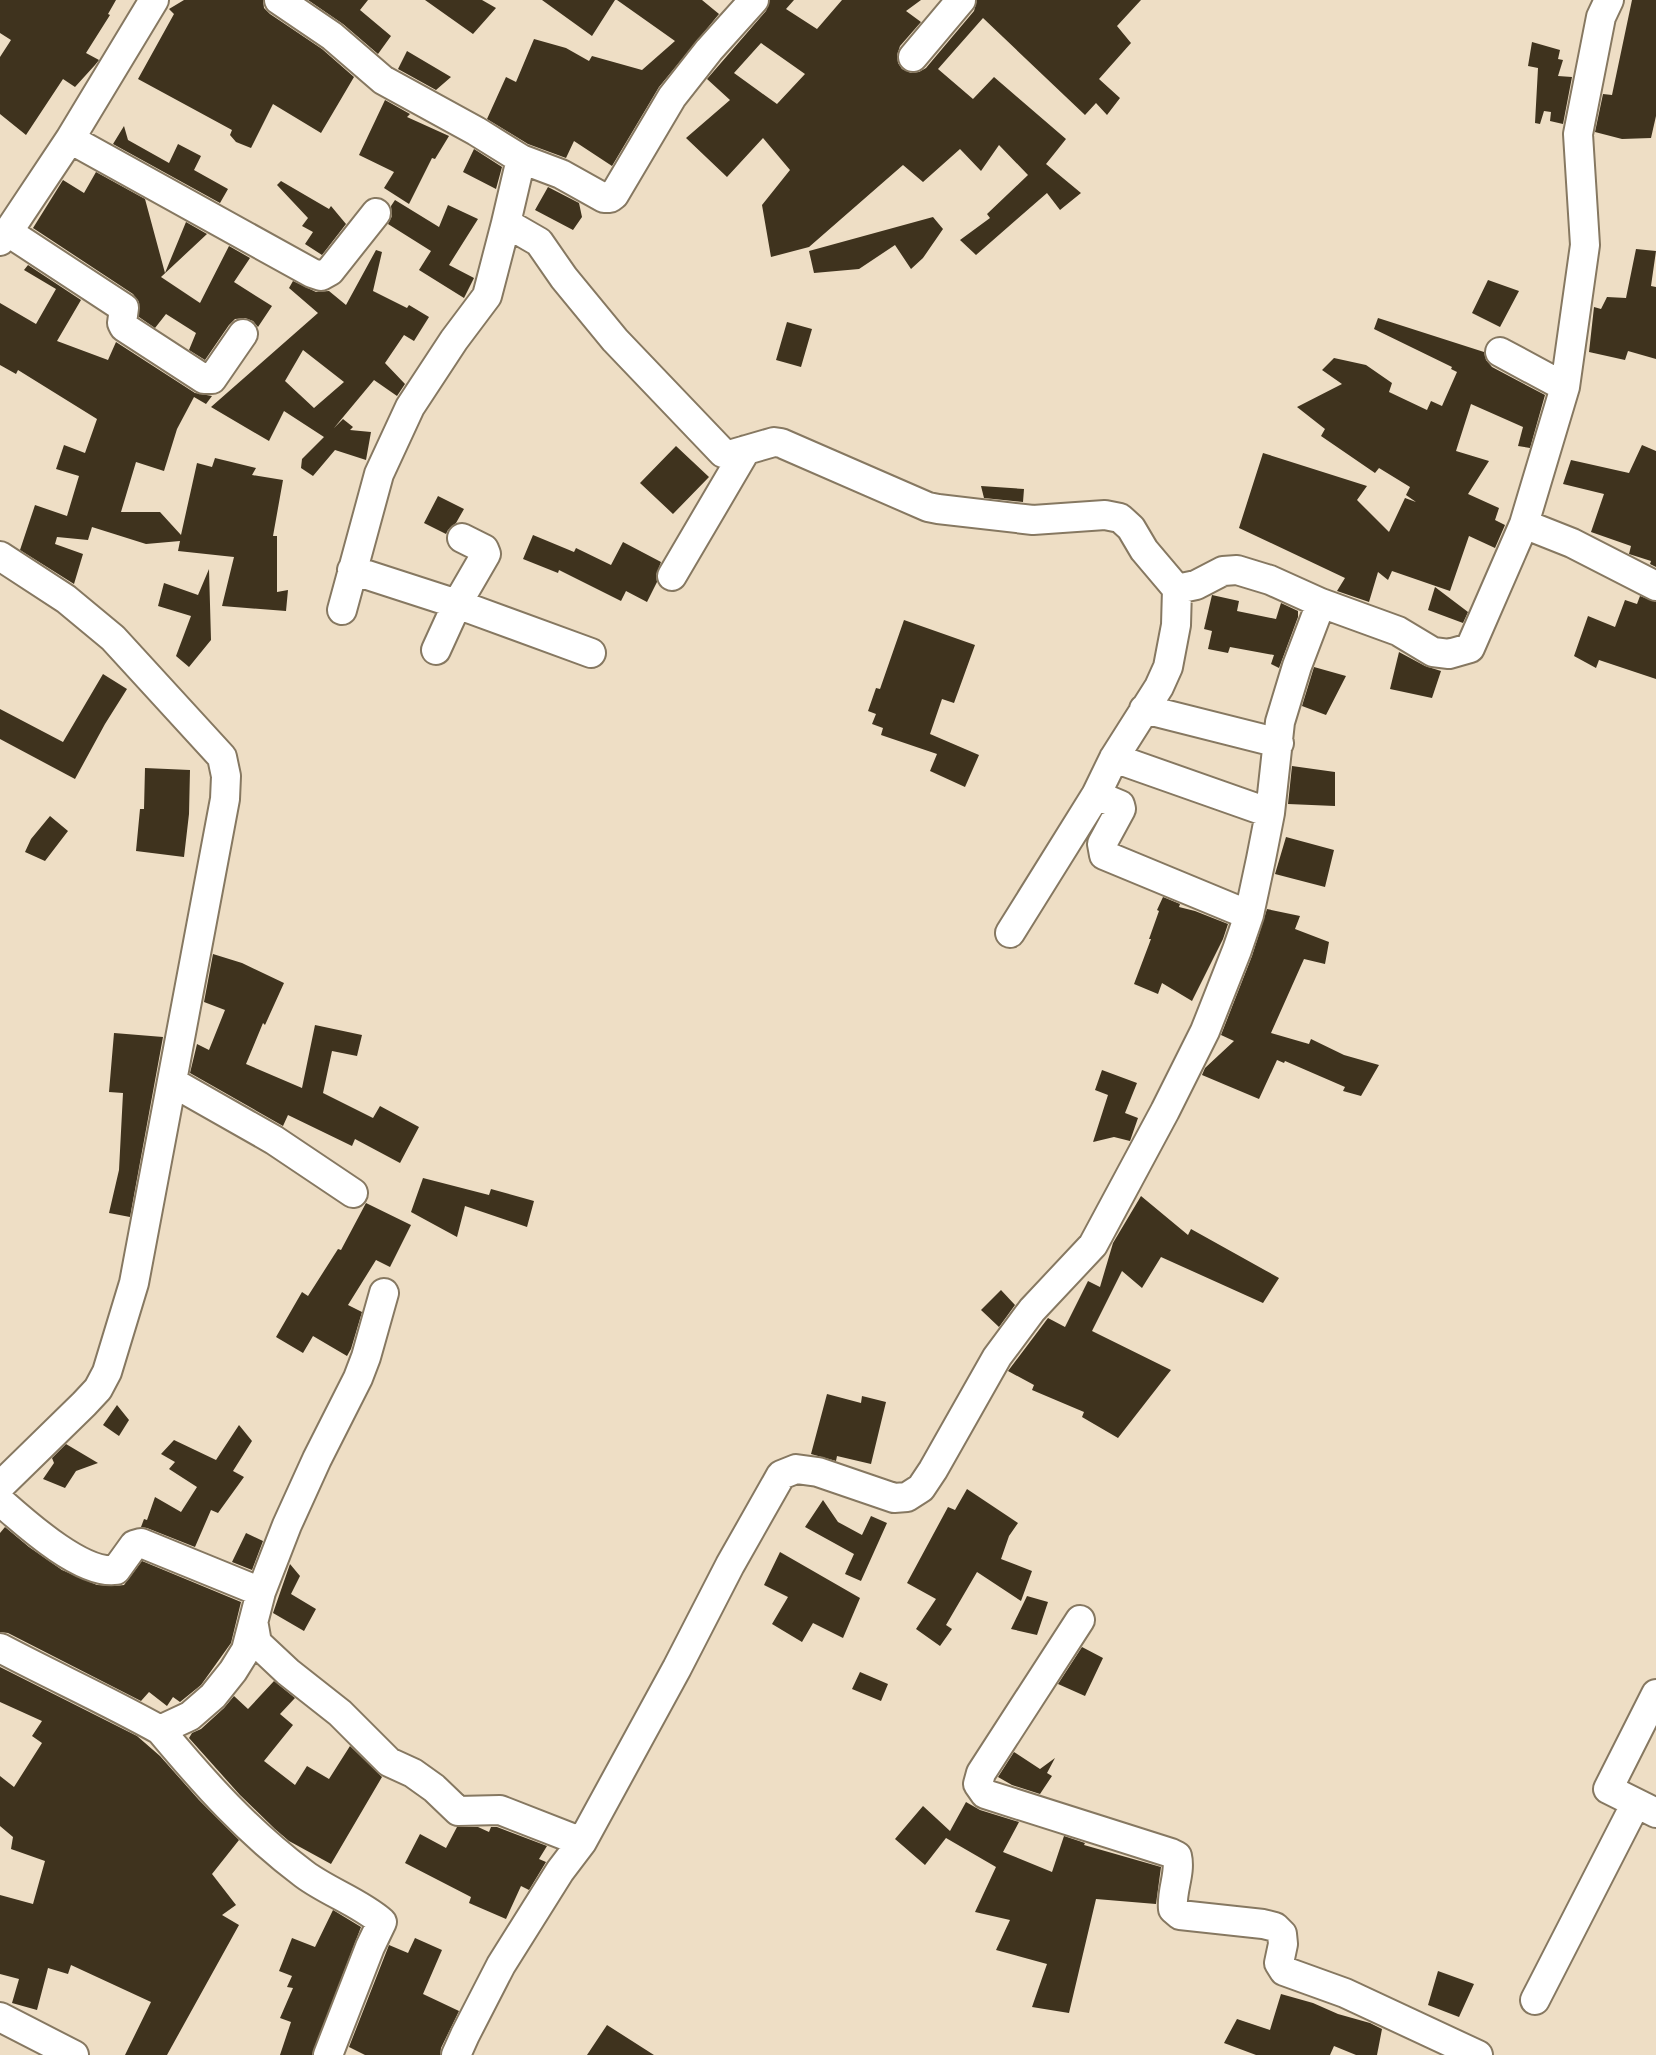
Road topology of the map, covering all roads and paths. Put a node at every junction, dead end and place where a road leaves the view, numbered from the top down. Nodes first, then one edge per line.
1 (154, 0) edge
2 (279, 0) edge
3 (754, 0) edge
4 (961, 0) edge
5 (1609, 0) edge
6 (913, 57) dead end
7 (70, 139) junction
8 (521, 159) junction
9 (376, 213) dead end
10 (506, 224) junction
11 (4, 236) edge
12 (243, 334) dead end
13 (1500, 352) dead end
14 (1565, 387) junction
15 (746, 450) junction
16 (1524, 524) junction
17 (462, 538) dead end
18 (0, 556) edge
19 (352, 570) junction
20 (672, 576) dead end
21 (1656, 586) edge
22 (1176, 590) junction
23 (1321, 603) junction
24 (457, 604) junction
25 (342, 610) dead end
26 (436, 650) dead end
27 (591, 652) dead end
28 (1144, 709) junction
29 (1279, 743) junction
30 (1114, 758) junction
31 (1096, 795) junction
32 (1270, 813) junction
33 (1249, 915) junction
34 (1010, 933) dead end
35 (172, 1082) junction
36 (353, 1193) dead end
37 (384, 1293) dead end
38 (0, 1486) edge
39 (0, 1501) edge
40 (261, 1592) junction
41 (1080, 1620) dead end
42 (254, 1626) junction
43 (0, 1648) edge
44 (1656, 1694) edge
45 (160, 1730) junction
46 (1646, 1808) edge
47 (582, 1842) junction
48 (1535, 2000) dead end
49 (0, 2017) edge
50 (74, 2055) edge
51 (328, 2055) edge
52 (456, 2055) edge
53 (1478, 2055) edge

1 - 7 street
2 - 8 street
3 - 8 street
4 - 6 street
5 - 14 street
7 - 9 street
7 - 11 street
8 - 10 street
10 - 15 street
10 - 19 street
11 - 12 street
13 - 14 street
14 - 16 street
15 - 20 street
15 - 22 street
16 - 21 street
16 - 23 street
17 - 24 street
18 - 35 street
19 - 24 street
19 - 25 street
22 - 23 street
22 - 28 street
23 - 29 street
24 - 26 street
24 - 27 street
28 - 29 street
28 - 30 street
29 - 32 street
30 - 31 street
30 - 32 street
31 - 33 street
31 - 34 street
32 - 33 street
33 - 47 street
35 - 36 street
35 - 38 street
37 - 40 street
39 - 40 street
40 - 42 street
41 - 53 street
42 - 45 street
42 - 47 street
43 - 45 street
44 - 46 street
45 - 51 street
46 - 48 street
47 - 52 street
49 - 50 street

